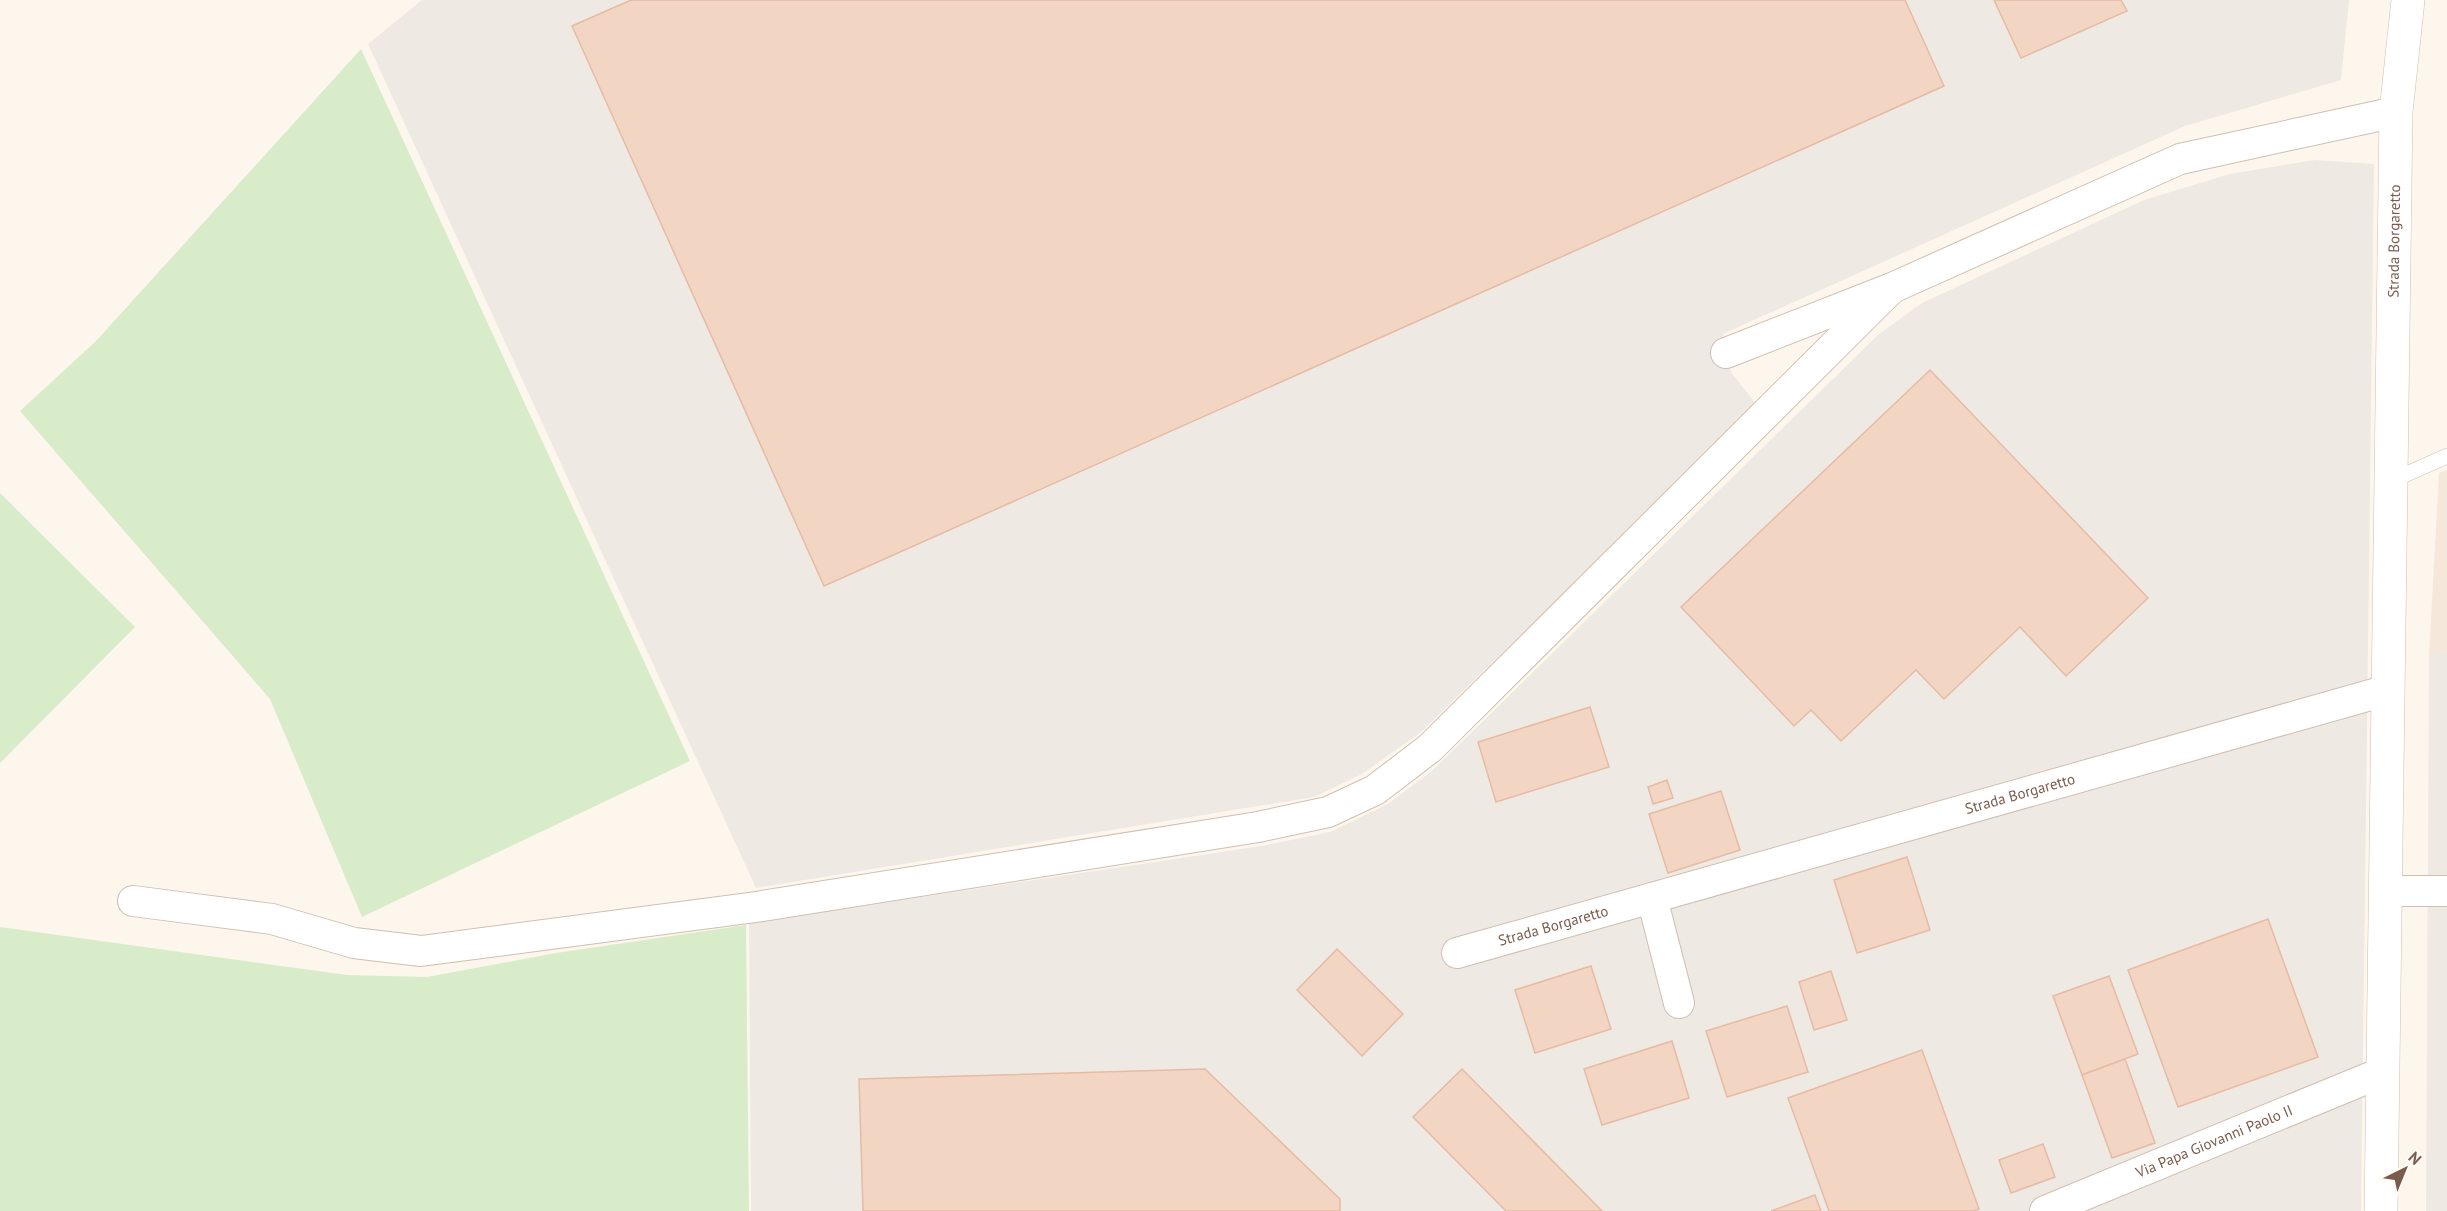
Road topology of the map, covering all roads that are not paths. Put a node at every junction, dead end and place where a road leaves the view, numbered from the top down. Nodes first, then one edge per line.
1 (2408, 0) edge
2 (2396, 112) junction
3 (1892, 288) junction
4 (1725, 353) dead end
5 (2447, 456) edge
6 (2391, 482) junction
7 (2388, 690) junction
8 (2386, 891) junction
9 (2447, 891) edge
10 (1652, 898) junction
11 (133, 901) dead end
12 (1457, 953) dead end
13 (1679, 1003) dead end
14 (2383, 1072) junction
15 (2045, 1211) edge
16 (2381, 1211) edge

1 - 2 street, Strada Borgaretto
2 - 3 street
2 - 6 street, Strada Borgaretto
3 - 4 street
3 - 11 street
5 - 6 lane
6 - 7 street, Strada Borgaretto
7 - 8 street, Strada Borgaretto
7 - 10 street, Strada Borgaretto
8 - 9 street
8 - 14 street, Strada Borgaretto
10 - 12 street, Strada Borgaretto
10 - 13 street
14 - 15 street, Via Papa Giovanni Paolo II
14 - 16 street, Strada Borgaretto

